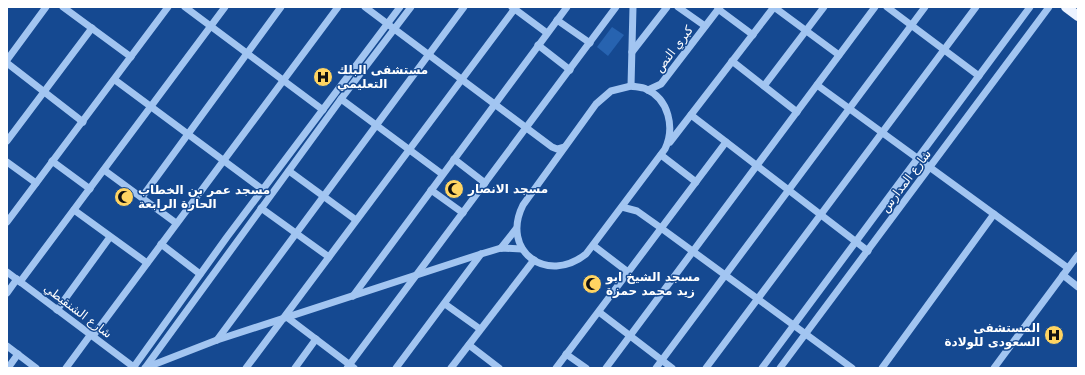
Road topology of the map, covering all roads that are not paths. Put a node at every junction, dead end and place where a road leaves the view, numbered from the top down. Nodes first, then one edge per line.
1 (46, 7) edge
2 (63, 7) edge
3 (168, 7) edge
4 (185, 7) edge
5 (225, 7) edge
6 (282, 7) edge
7 (338, 7) edge
8 (365, 7) edge
9 (400, 7) edge
10 (411, 7) edge
11 (464, 7) edge
12 (567, 7) edge
13 (616, 7) edge
14 (633, 7) edge
15 (667, 7) edge
16 (678, 7) edge
17 (774, 7) edge
18 (824, 7) edge
19 (875, 7) edge
20 (887, 7) edge
21 (925, 7) edge
22 (976, 7) edge
23 (1030, 7) edge
24 (1049, 7) edge
25 (1066, 7) edge
26 (514, 8) edge
27 (719, 8) edge
28 (1078, 16) edge
29 (557, 20) junction
30 (387, 24) junction
31 (911, 25) junction
32 (705, 26) junction
33 (211, 27) junction
34 (92, 28) junction
35 (394, 29) junction
36 (806, 31) junction
37 (547, 33) junction
38 (753, 35) junction
39 (590, 43) junction
40 (538, 45) junction
41 (943, 49) junction
42 (632, 52) junction
43 (247, 54) junction
44 (429, 55) junction
45 (839, 55) junction
46 (132, 57) junction
47 (7, 60) edge
48 (732, 61) junction
49 (7, 63) edge
50 (570, 70) junction
51 (979, 76) junction
52 (115, 80) junction
53 (283, 80) junction
54 (462, 80) junction
55 (661, 84) junction
56 (817, 85) junction
57 (631, 86) junction
58 (764, 86) junction
59 (648, 90) junction
60 (43, 93) junction
61 (341, 99) junction
62 (659, 100) junction
63 (494, 104) junction
64 (152, 107) junction
65 (849, 108) junction
66 (323, 110) junction
67 (797, 112) junction
68 (691, 115) junction
69 (83, 122) junction
70 (376, 126) junction
71 (526, 128) junction
72 (882, 132) junction
73 (187, 133) junction
74 (7, 141) edge
75 (726, 142) junction
76 (547, 144) junction
77 (564, 147) junction
78 (665, 149) junction
79 (409, 150) junction
80 (661, 155) junction
81 (919, 159) junction
82 (224, 160) junction
83 (454, 160) junction
84 (7, 162) edge
85 (52, 162) junction
86 (554, 162) junction
87 (757, 166) junction
88 (930, 167) junction
89 (104, 170) junction
90 (289, 171) junction
91 (442, 174) junction
92 (696, 182) junction
93 (36, 183) junction
94 (485, 183) junction
95 (90, 189) junction
96 (263, 190) junction
97 (431, 190) junction
98 (788, 190) junction
99 (271, 196) junction
100 (324, 196) junction
101 (142, 197) junction
102 (630, 197) junction
103 (622, 207) junction
104 (261, 208) junction
105 (74, 210) junction
106 (637, 211) junction
107 (463, 213) junction
108 (994, 214) junction
109 (820, 215) junction
110 (356, 220) junction
111 (7, 222) edge
112 (176, 222) junction
113 (661, 228) junction
114 (516, 229) junction
115 (296, 233) junction
116 (110, 237) junction
117 (856, 242) junction
118 (161, 244) junction
119 (594, 246) junction
120 (501, 248) junction
121 (522, 249) junction
122 (693, 251) junction
123 (868, 251) junction
124 (481, 254) junction
125 (1078, 255) edge
126 (329, 257) junction
127 (534, 260) junction
128 (147, 263) junction
129 (1068, 268) junction
130 (7, 272) edge
131 (628, 272) junction
132 (200, 274) junction
133 (417, 275) junction
134 (726, 275) junction
135 (1063, 276) junction
136 (18, 281) junction
137 (1078, 287) edge
138 (7, 293) edge
139 (353, 296) junction
140 (758, 298) junction
141 (445, 304) junction
142 (57, 310) junction
143 (599, 312) junction
144 (285, 319) junction
145 (794, 325) junction
146 (480, 329) junction
147 (806, 334) junction
148 (92, 335) junction
149 (630, 336) junction
150 (316, 339) junction
151 (217, 340) junction
152 (469, 345) junction
153 (7, 346) edge
154 (18, 354) junction
155 (566, 354) junction
156 (662, 360) junction
157 (350, 367) edge
158 (8, 368) edge
159 (36, 368) edge
160 (66, 368) edge
161 (134, 368) edge
162 (145, 368) edge
163 (246, 368) edge
164 (295, 368) edge
165 (396, 368) edge
166 (451, 368) edge
167 (499, 368) edge
168 (556, 368) edge
169 (586, 368) edge
170 (606, 368) edge
171 (656, 368) edge
172 (672, 368) edge
173 (706, 368) edge
174 (762, 368) edge
175 (780, 368) edge
176 (852, 368) edge
177 (882, 368) edge
178 (994, 368) edge

1 - 47 street
2 - 34 street
3 - 46 street
4 - 33 street
5 - 33 street
6 - 43 street
7 - 53 street
8 - 30 street
9 - 30 street
10 - 35 street
11 - 44 street
12 - 29 street
13 - 39 street
14 - 42 street
15 - 42 street
16 - 32 street
17 - 36 street
17 - 38 street
18 - 36 street
19 - 45 street
20 - 31 street
21 - 31 street
22 - 41 street
23 - 51 street, شارع المدارس
24 - 88 street, شارع المدارس
25 - 28 main road
26 - 37 street
26 - 54 street
27 - 32 street, كبري النص
27 - 38 street
29 - 37 street
29 - 39 street
30 - 35 street
30 - 66 street
31 - 41 street
31 - 65 street
32 - 55 street, كبري النص
33 - 43 street
33 - 64 street
34 - 46 street
34 - 60 street
35 - 44 street
35 - 61 street
36 - 45 street
36 - 58 street
37 - 40 street
38 - 48 street
39 - 50 street
40 - 50 street
40 - 63 street
41 - 51 street
41 - 72 street
42 - 57 street
43 - 53 street
43 - 73 street
44 - 54 street
44 - 70 street
45 - 56 street
46 - 52 street
48 - 58 street
48 - 68 street
49 - 60 street
50 - 71 street
51 - 81 street, شارع المدارس
52 - 64 street
52 - 69 street
53 - 66 street
53 - 82 street
54 - 63 street
54 - 79 street
55 - 59 street
55 - 62 street
56 - 65 street
56 - 67 street
57 - 59 street
57 - 77 street
58 - 67 street
59 - 62 street
60 - 69 street
60 - 74 street
61 - 70 street
61 - 90 street
62 - 78 street
63 - 71 street
63 - 83 street
64 - 73 street
64 - 89 street
65 - 72 street
65 - 98 street
66 - 96 street
67 - 87 street
68 - 75 street
68 - 78 street
69 - 85 street
70 - 79 street
70 - 100 street
71 - 76 street
71 - 94 street
72 - 81 street
72 - 109 street
73 - 82 street
73 - 101 street
75 - 87 street
75 - 92 street
76 - 77 street
76 - 86 street
77 - 86 street
78 - 80 street
79 - 91 street
79 - 110 street
80 - 92 street
80 - 102 street
81 - 88 street
81 - 117 street, شارع المدارس
82 - 96 street
82 - 112 street
83 - 91 street
83 - 94 street
84 - 93 street
85 - 93 street
85 - 95 street
86 - 114 street
87 - 98 street
87 - 122 street
88 - 108 street
88 - 123 street, شارع المدارس
89 - 95 street
89 - 101 street
90 - 99 street
90 - 100 street
91 - 97 street
92 - 113 street
93 - 111 street
94 - 107 street
95 - 105 street
96 - 99 street
96 - 132 street
97 - 107 street
97 - 139 street
98 - 109 street
98 - 134 street
99 - 104 street
100 - 110 street
100 - 115 street
101 - 112 street
102 - 103 street
102 - 106 street
103 - 106 street
103 - 119 street
104 - 115 street
104 - 162 street
105 - 116 street
105 - 136 street
106 - 113 street
107 - 133 street
108 - 129 street
108 - 177 street
109 - 117 street
109 - 140 street
110 - 126 street
112 - 118 street
113 - 122 street
113 - 131 street
114 - 120 street
114 - 121 street
115 - 126 street
115 - 151 street
116 - 128 street
116 - 142 street
117 - 123 street
117 - 145 street, شارع المدارس
118 - 128 street
118 - 132 street
119 - 127 street
119 - 131 street
120 - 121 street
120 - 124 street
121 - 127 street
122 - 134 street
122 - 149 street
123 - 147 street, شارع المدارس
124 - 133 street
124 - 141 street
125 - 129 street
126 - 144 street
127 - 146 street
128 - 148 street
129 - 135 street
130 - 136 street, شارع الشنقيطي
131 - 143 street
132 - 161 street
133 - 139 street
133 - 157 street
134 - 140 street
134 - 156 street
135 - 137 street
135 - 178 street
136 - 138 street
136 - 142 street, شارع الشنقيطي
139 - 144 street
140 - 145 street
140 - 173 street
141 - 146 street
141 - 165 street
142 - 148 street, شارع الشنقيطي
143 - 149 street
143 - 155 street
144 - 150 street
144 - 151 street
144 - 163 street
145 - 147 street
145 - 174 street, شارع المدارس
146 - 152 street
147 - 175 street, شارع المدارس
147 - 176 street
148 - 160 street
148 - 161 street, شارع الشنقيطي
149 - 156 street
149 - 170 street
150 - 157 street
150 - 164 street
151 - 162 street
152 - 166 street
152 - 167 street
153 - 154 street
154 - 158 street
154 - 159 street
155 - 168 street
155 - 169 street
156 - 171 street
156 - 172 street

